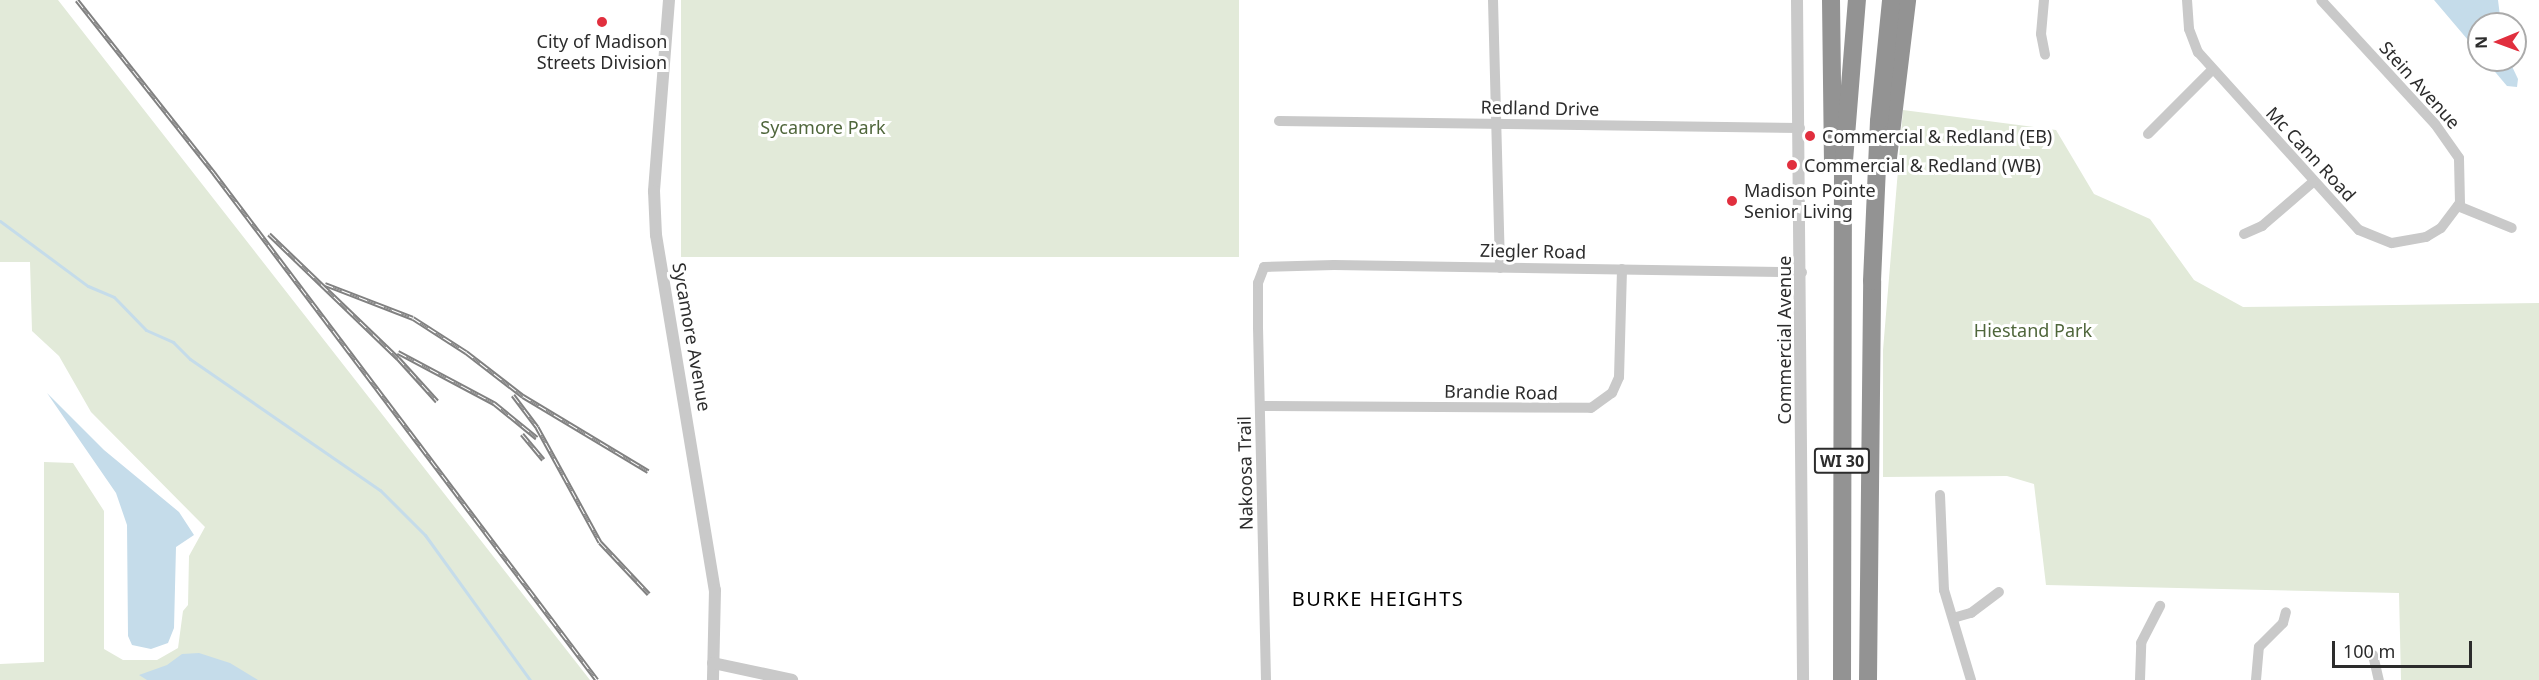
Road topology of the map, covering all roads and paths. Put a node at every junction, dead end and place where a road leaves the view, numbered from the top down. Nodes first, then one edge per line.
1 (669, 0) edge
2 (1493, 0) edge
3 (1797, 0) edge
4 (1831, 0) edge
5 (1857, 0) edge
6 (1891, 0) edge
7 (1908, 0) edge
8 (2044, 0) edge
9 (2187, 0) edge
10 (2321, 0) edge
11 (2045, 55) dead end
12 (2212, 70) junction
13 (1279, 121) dead end
14 (1496, 124) junction
15 (1800, 128) junction
16 (2148, 134) dead end
17 (2313, 182) junction
18 (2458, 206) junction
19 (2512, 228) dead end
20 (2244, 234) dead end
21 (1264, 267) joint
22 (1500, 268) junction
23 (1622, 269) junction
24 (1802, 272) junction
25 (1842, 325) junction
26 (1870, 354) junction
27 (1260, 406) junction
28 (1940, 495) dead end
29 (1999, 592) dead end
30 (2160, 606) dead end
31 (2286, 612) dead end
32 (1953, 618) junction
33 (2373, 655) dead end
34 (713, 663) junction
35 (713, 680) edge
36 (792, 680) edge
37 (1266, 680) edge
38 (1803, 680) edge
39 (1842, 680) edge
40 (1868, 680) edge
41 (1971, 680) edge
42 (2140, 680) edge
43 (2256, 680) edge
44 (2379, 680) edge

1 - 34 street, Sycamore Avenue
2 - 14 street
3 - 15 street, Commercial Avenue
4 - 25 highway
5 - 25 highway, WI 30
6 - 26 highway, WI 30
7 - 26 highway
8 - 11 street
9 - 12 street, Mc Cann Road
10 - 18 street, Stein Avenue
12 - 16 street
12 - 17 street, Mc Cann Road
13 - 14 street, Redland Drive
14 - 15 street, Redland Drive
14 - 22 street
15 - 24 street, Commercial Avenue
17 - 18 street, Mc Cann Road
17 - 20 street
18 - 19 street
21 - 22 street, Ziegler Road
21 - 27 street, Nakoosa Trail
22 - 23 street, Ziegler Road
23 - 24 street, Ziegler Road
23 - 27 street, Brandie Road
24 - 38 street, Commercial Avenue
25 - 39 highway, WI 30
26 - 40 highway, WI 30
27 - 37 street, Nakoosa Trail
28 - 32 street
29 - 32 street
30 - 42 street
31 - 43 street
32 - 41 street
33 - 44 street
34 - 35 street, Sycamore Avenue
34 - 36 street

